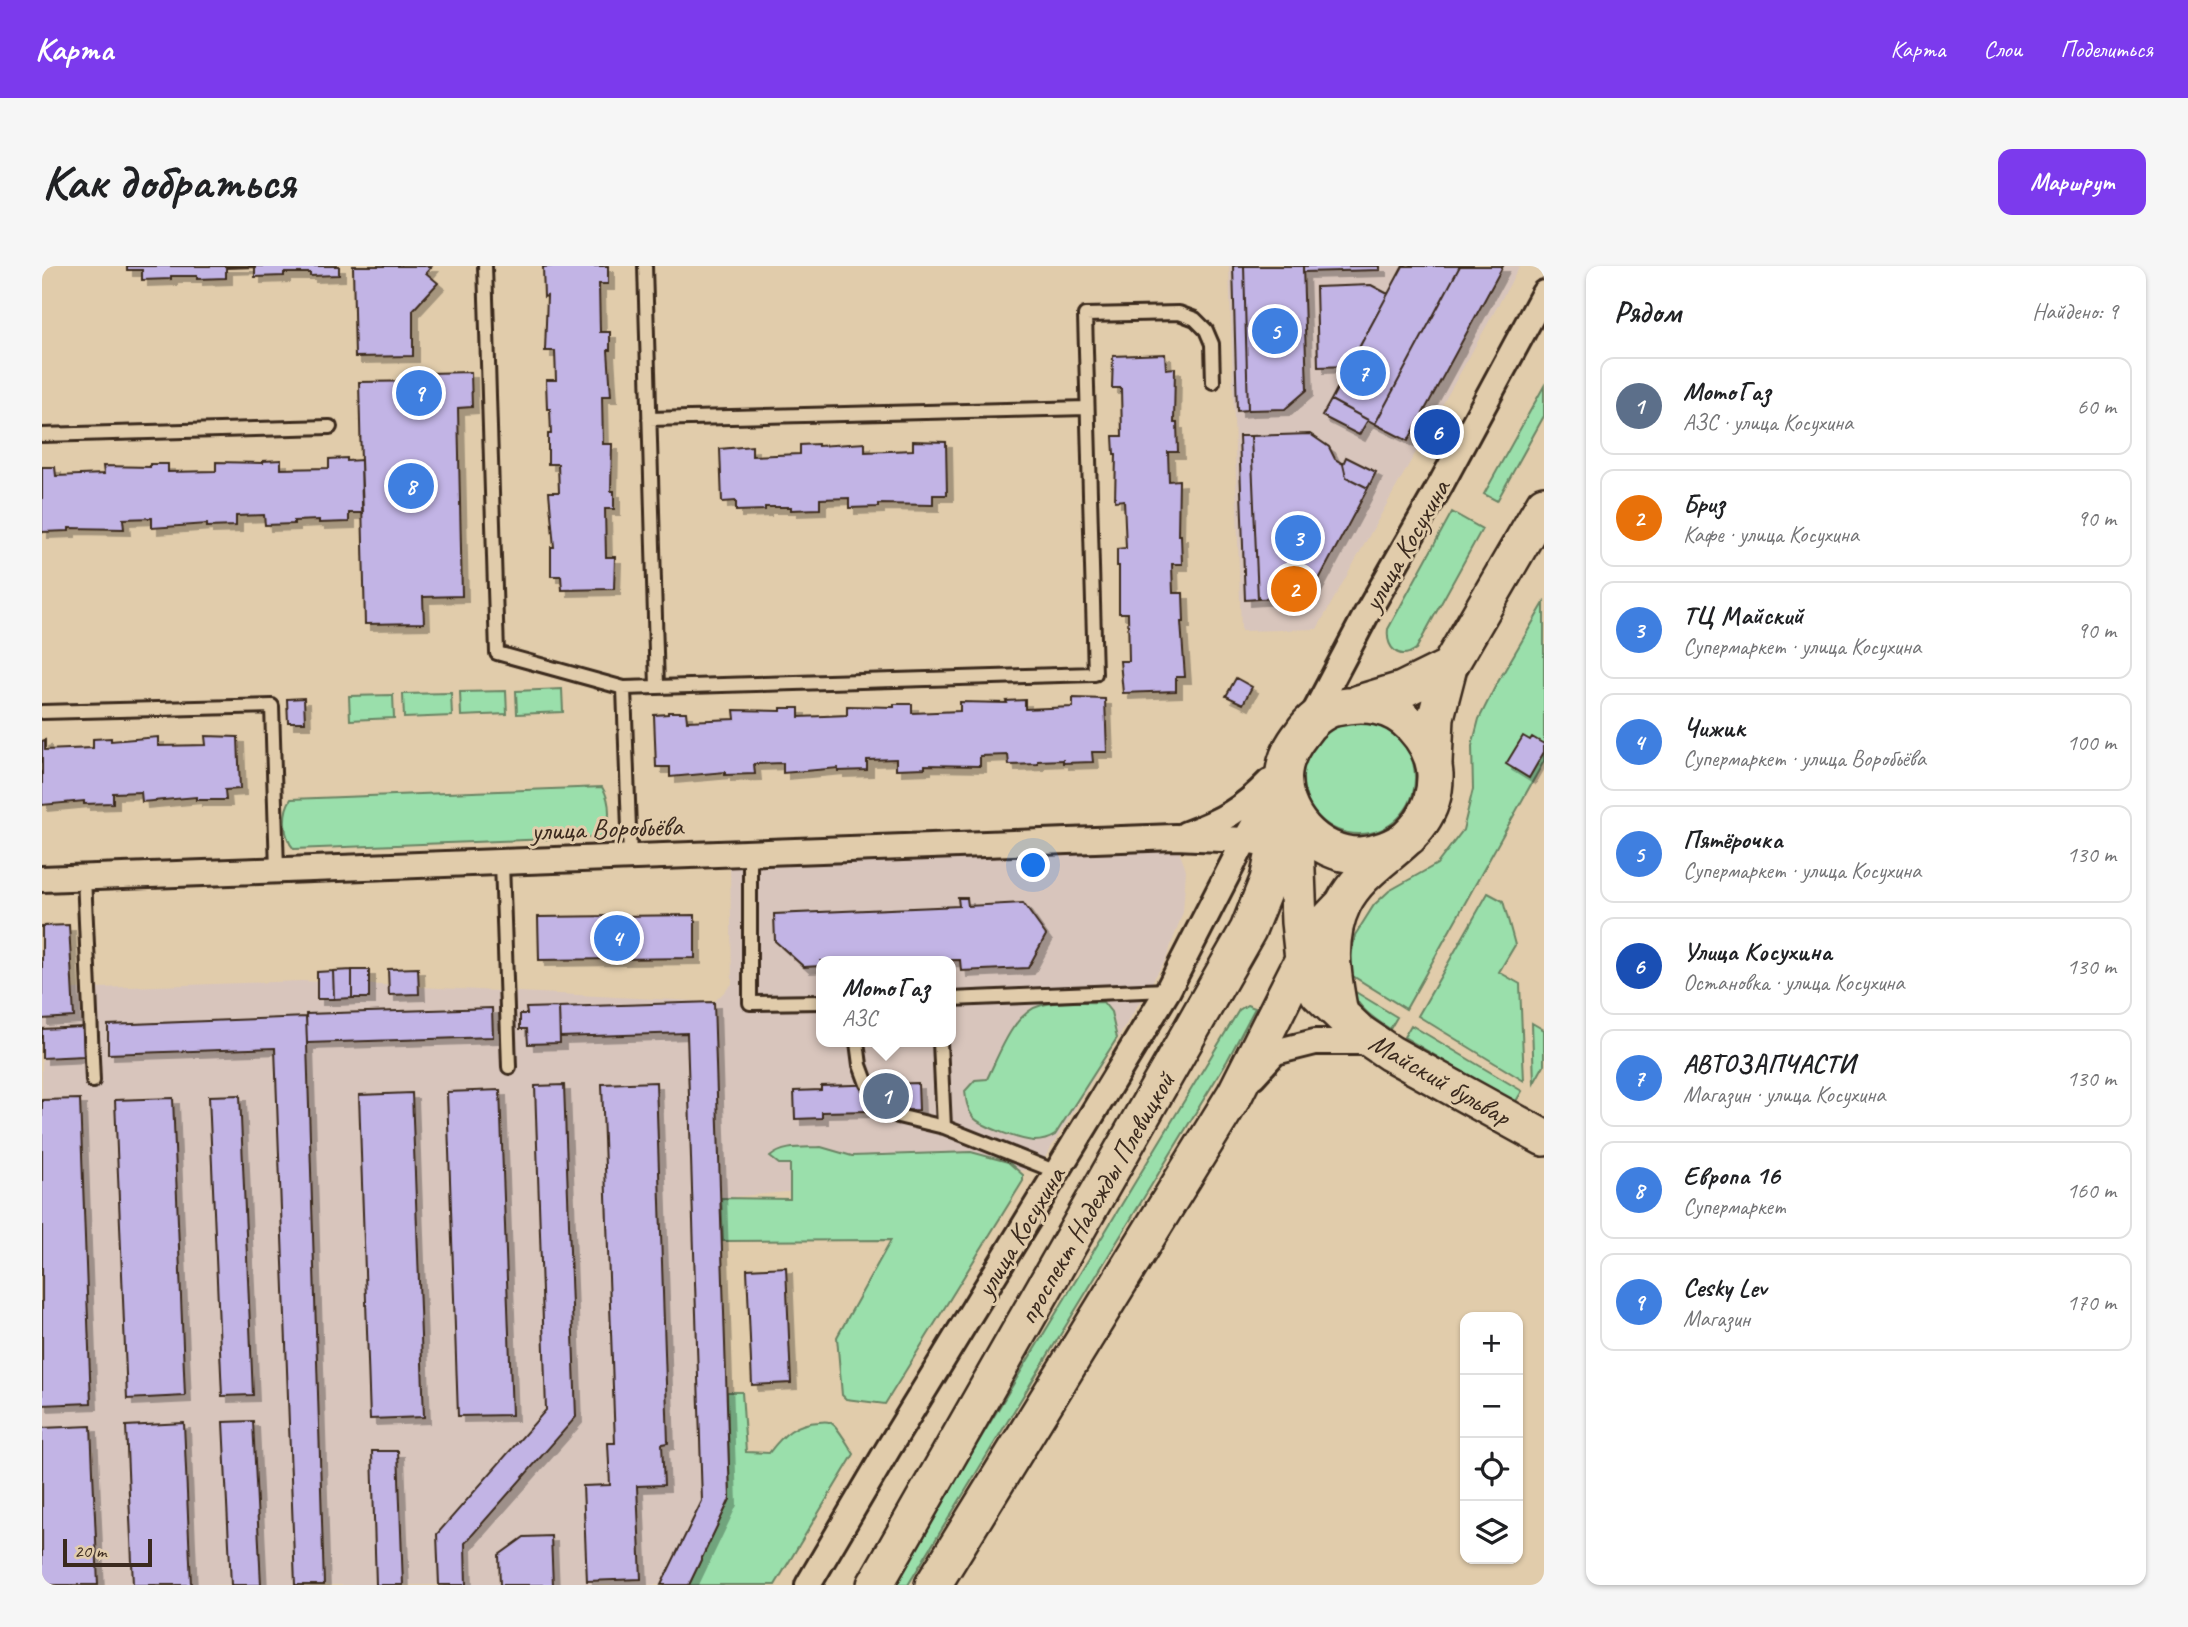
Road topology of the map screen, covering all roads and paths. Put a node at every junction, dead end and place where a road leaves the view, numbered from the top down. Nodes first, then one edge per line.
1 (485, 266) edge
2 (645, 266) edge
3 (1544, 293) edge
4 (1213, 383) dead end
5 (1087, 408) junction
6 (649, 419) junction
7 (330, 427) dead end
8 (42, 435) edge
9 (1542, 513) edge
10 (1449, 667) junction
11 (656, 687) junction
12 (624, 688) junction
13 (1356, 704) junction
14 (42, 712) edge
15 (1434, 763) junction
16 (1285, 799) junction
17 (1175, 837) junction
18 (1409, 837) junction
19 (750, 853) junction
20 (630, 857) junction
21 (502, 862) junction
22 (277, 870) junction
23 (84, 877) junction
24 (42, 879) edge
25 (1343, 904) junction
26 (1303, 960) junction
27 (1168, 990) junction
28 (956, 999) edge
29 (816, 1002) edge
30 (1340, 1013) junction
31 (1372, 1042) junction
32 (858, 1047) edge
33 (940, 1047) edge
34 (509, 1067) dead end
35 (93, 1081) dead end
36 (866, 1084) dead end
37 (1235, 1094) junction
38 (886, 1110) dead end
39 (944, 1127) junction
40 (1544, 1138) edge
41 (1057, 1172) junction
42 (808, 1585) edge
43 (875, 1585) edge
44 (933, 1585) edge

1 - 12 lane
2 - 6 lane
3 - 16 street, улица Косухина
4 - 5 lane
5 - 6 lane
5 - 11 lane
6 - 11 lane
7 - 8 lane
9 - 10 main road
10 - 13 main road
10 - 15 main road
11 - 12 lane
12 - 20 lane
13 - 15 main road
13 - 16 main road
14 - 22 lane
15 - 18 main road
16 - 17 street
16 - 17 street
16 - 18 main road
16 - 26 main road
16 - 27 street, улица Косухина
16 - 43 main road, проспект Надежды Плевицкой
17 - 19 street, улица Воробьёва
18 - 25 main road
19 - 20 street, улица Воробьёва
19 - 29 lane
20 - 21 street, улица Воробьёва
21 - 22 street, улица Воробьёва
21 - 34 lane
22 - 23 street, улица Воробьёва
23 - 24 street, улица Воробьёва
23 - 35 lane
25 - 26 main road
25 - 30 main road
26 - 30 main road, Майский бульвар
26 - 37 main road
27 - 28 lane
27 - 41 street, улица Косухина
30 - 31 main road, Майский бульвар
31 - 37 street
31 - 40 main road, Майский бульвар
32 - 36 lane
33 - 39 lane
37 - 44 main road
38 - 39 lane
39 - 41 lane
41 - 42 street, улица Косухина

